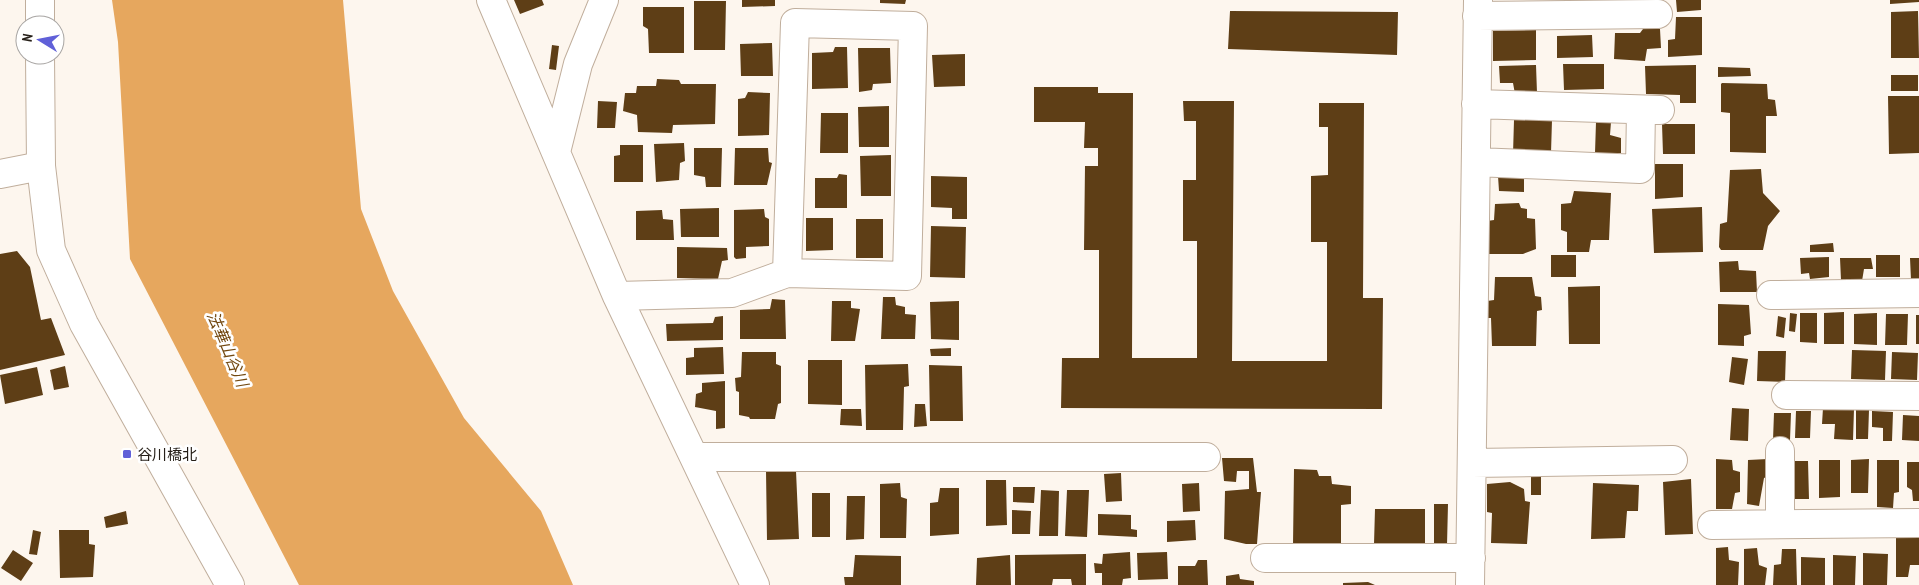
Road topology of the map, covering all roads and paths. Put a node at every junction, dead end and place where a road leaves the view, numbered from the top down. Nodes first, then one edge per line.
1 (40, 0) edge
2 (491, 0) edge
3 (604, 0) edge
4 (1608, 7) edge
5 (1478, 8) edge
6 (1658, 14) dead end
7 (40, 15) edge
8 (40, 65) edge
9 (1476, 104) junction
10 (556, 152) junction
11 (1476, 162) junction
12 (41, 166) junction
13 (0, 174) edge
14 (787, 273) junction
15 (1919, 292) edge
16 (1771, 294) dead end
17 (616, 296) junction
18 (1786, 395) dead end
19 (1919, 396) edge
20 (1780, 451) dead end
21 (694, 457) junction
22 (1206, 457) dead end
23 (1673, 460) dead end
24 (1472, 463) junction
25 (1919, 523) edge
26 (1780, 524) junction
27 (1712, 525) dead end
28 (1265, 558) dead end
29 (1471, 558) junction
30 (230, 585) edge
31 (755, 585) edge
32 (1470, 585) edge

1 - 7 street
2 - 10 street
3 - 10 street
4 - 5 street
4 - 6 street
5 - 9 street
8 - 12 street
9 - 11 street
9 - 11 street
10 - 17 street
11 - 24 street
12 - 13 street
12 - 30 street
14 - 14 street
14 - 17 street
15 - 16 street
17 - 21 street
18 - 19 street
20 - 26 street
21 - 22 street
21 - 31 street
23 - 24 street
24 - 29 street
25 - 26 street
26 - 27 street
28 - 29 street
29 - 32 street

